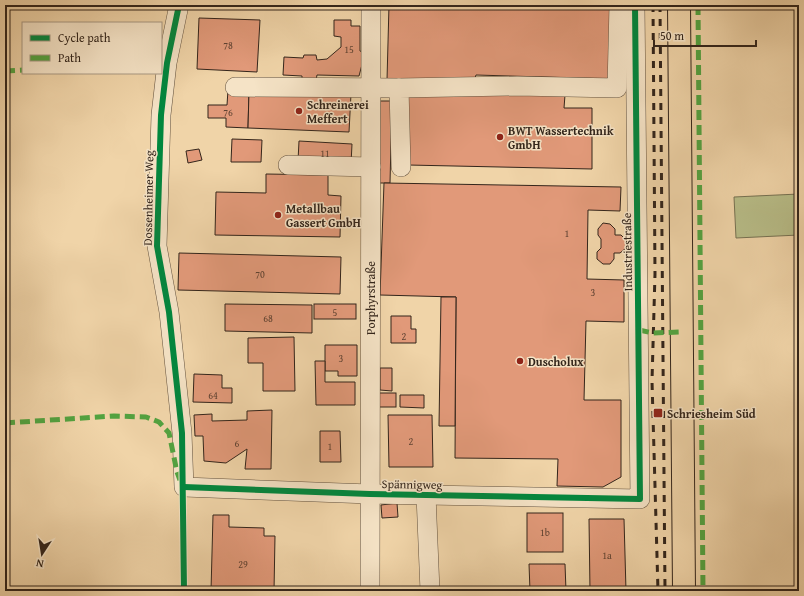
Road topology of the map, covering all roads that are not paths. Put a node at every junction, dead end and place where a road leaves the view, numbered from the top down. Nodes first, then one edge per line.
1 (179, 5) edge
2 (371, 5) edge
3 (619, 5) edge
4 (634, 5) edge
5 (679, 5) edge
6 (627, 81) junction
7 (234, 87) dead end
8 (371, 87) junction
9 (399, 88) junction
10 (288, 165) dead end
11 (371, 167) junction
12 (401, 167) dead end
13 (184, 487) joint
14 (370, 494) junction
15 (426, 495) junction
16 (640, 499) joint
17 (370, 591) edge
18 (430, 591) edge
19 (684, 591) edge

1 - 13 street, Dossenheimer Weg
2 - 8 street, Porphyrstraße
3 - 6 street
4 - 6 street, Industriestraße
5 - 19 main road
6 - 9 street
6 - 16 street, Industriestraße
7 - 8 street
8 - 9 street
8 - 11 street, Porphyrstraße
9 - 12 street
10 - 11 street
11 - 14 street, Porphyrstraße
13 - 14 street, Spännigweg
14 - 15 street, Spännigweg
14 - 17 street, Porphyrstraße
15 - 16 street, Spännigweg
15 - 18 street

